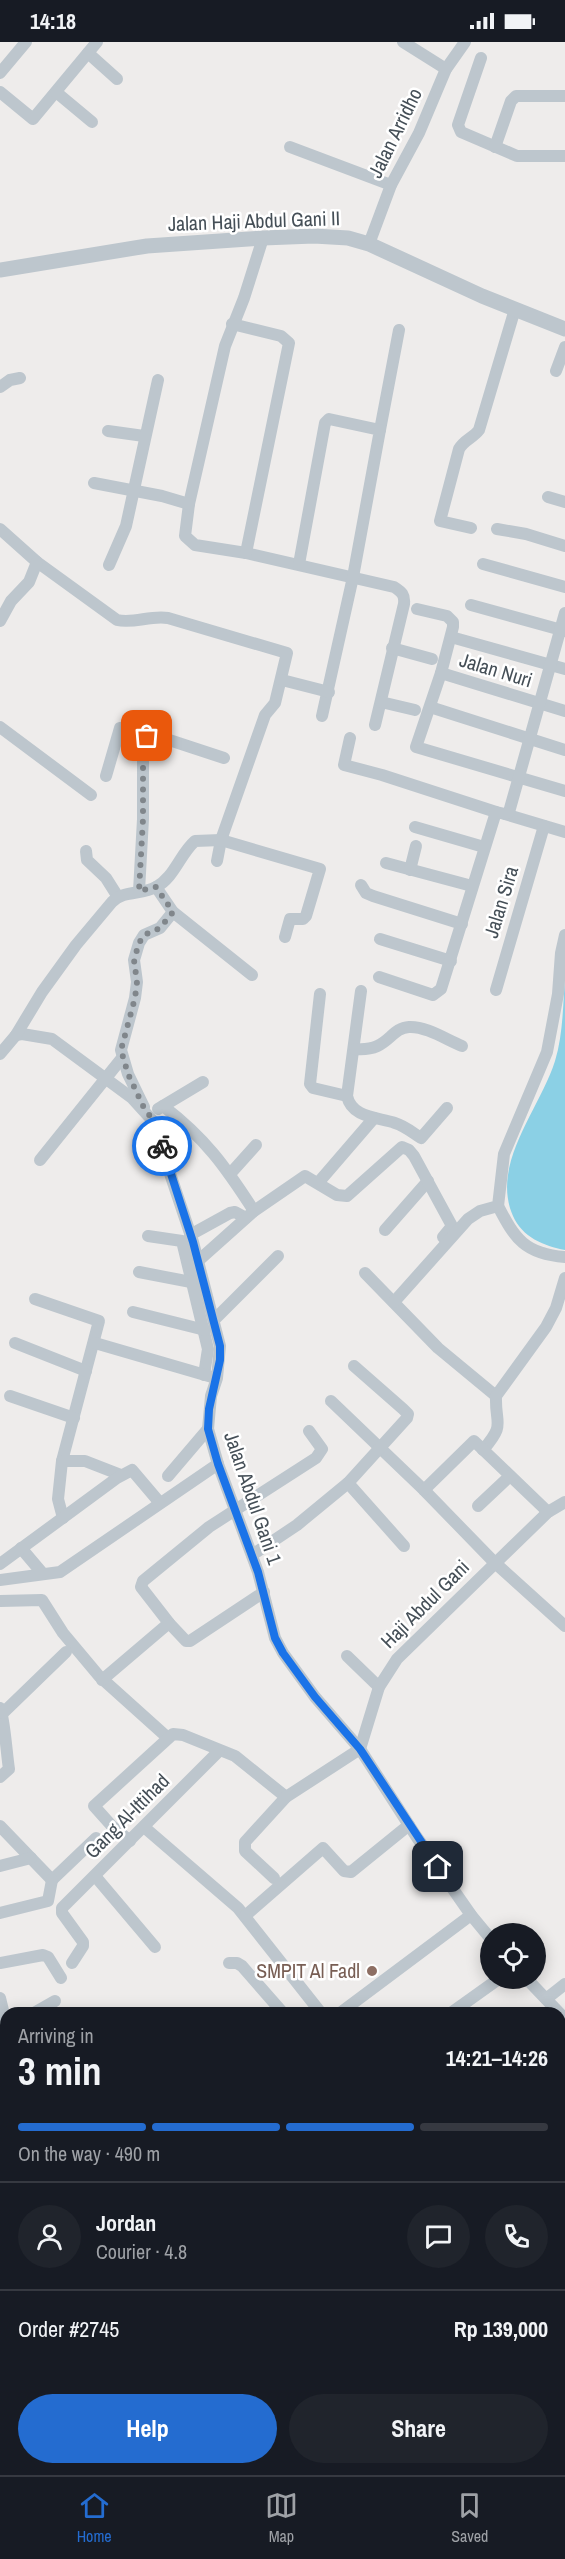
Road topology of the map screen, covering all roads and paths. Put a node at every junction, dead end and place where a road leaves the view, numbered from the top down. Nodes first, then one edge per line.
1 (26, 42) edge
2 (97, 42) edge
3 (403, 42) edge
4 (465, 42) edge
5 (88, 53) junction
6 (481, 58) dead end
7 (449, 64) junction
8 (0, 73) edge
9 (117, 80) dead end
10 (0, 92) edge
11 (56, 92) junction
12 (564, 96) edge
13 (92, 122) dead end
14 (290, 147) dead end
15 (495, 147) junction
16 (565, 156) edge
17 (391, 185) junction
18 (263, 238) junction
19 (369, 244) junction
20 (0, 270) edge
21 (515, 309) junction
22 (232, 324) junction
23 (565, 329) edge
24 (399, 330) dead end
25 (565, 347) edge
26 (556, 371) dead end
27 (20, 378) dead end
28 (158, 380) dead end
29 (0, 387) edge
30 (380, 430) junction
31 (108, 431) dead end
32 (144, 436) junction
33 (94, 483) dead end
34 (134, 490) junction
35 (548, 497) dead end
36 (565, 502) edge
37 (189, 504) junction
38 (471, 528) dead end
39 (0, 529) edge
40 (497, 529) dead end
41 (565, 546) edge
42 (246, 553) junction
43 (37, 562) junction
44 (299, 564) junction
45 (483, 564) dead end
46 (109, 565) dead end
47 (353, 577) junction
48 (565, 587) edge
49 (471, 604) dead end
50 (417, 609) dead end
51 (565, 613) edge
52 (0, 621) edge
53 (562, 630) edge
54 (451, 637) junction
55 (392, 648) junction
56 (432, 659) dead end
57 (550, 665) junction
58 (565, 669) edge
59 (441, 673) junction
60 (282, 680) junction
61 (329, 692) junction
62 (381, 702) junction
63 (539, 703) junction
64 (430, 707) junction
65 (415, 710) dead end
66 (565, 711) edge
67 (322, 716) dead end
68 (375, 725) dead end
69 (0, 727) edge
70 (147, 736) junction
71 (350, 738) dead end
72 (530, 740) junction
73 (565, 750) edge
74 (224, 758) dead end
75 (106, 776) dead end
76 (518, 779) junction
77 (565, 792) edge
78 (91, 795) dead end
79 (501, 813) junction
80 (544, 826) junction
81 (415, 827) dead end
82 (565, 832) edge
83 (221, 840) junction
84 (416, 846) dead end
85 (484, 847) junction
86 (86, 851) dead end
87 (399, 856) dead end
88 (217, 861) dead end
89 (386, 863) dead end
90 (411, 865) junction
91 (360, 885) dead end
92 (472, 886) junction
93 (156, 887) junction
94 (139, 891) junction
95 (118, 897) junction
96 (173, 912) junction
97 (462, 924) junction
98 (565, 935) edge
99 (285, 937) dead end
100 (380, 939) dead end
101 (451, 961) junction
102 (252, 975) dead end
103 (379, 977) dead end
104 (496, 990) dead end
105 (362, 991) dead end
106 (320, 994) dead end
107 (6, 1043) edge
108 (462, 1046) dead end
109 (355, 1049) junction
110 (122, 1058) junction
111 (107, 1079) junction
112 (203, 1082) dead end
113 (347, 1096) junction
114 (163, 1106) junction
115 (447, 1108) dead end
116 (147, 1112) junction
117 (374, 1118) junction
118 (256, 1145) dead end
119 (40, 1160) dead end
120 (230, 1174) junction
121 (428, 1181) junction
122 (318, 1183) junction
123 (498, 1206) junction
124 (250, 1215) junction
125 (385, 1230) dead end
126 (190, 1235) junction
127 (148, 1236) dead end
128 (278, 1256) dead end
129 (426, 1256) dead end
130 (565, 1257) edge
131 (198, 1261) junction
132 (139, 1272) dead end
133 (365, 1273) dead end
134 (565, 1278) edge
135 (191, 1282) junction
136 (35, 1299) dead end
137 (394, 1302) junction
138 (133, 1312) dead end
139 (209, 1325) junction
140 (95, 1342) junction
141 (15, 1343) dead end
142 (354, 1366) dead end
143 (87, 1371) junction
144 (204, 1375) junction
145 (217, 1378) junction
146 (10, 1396) dead end
147 (496, 1396) junction
148 (331, 1401) dead end
149 (74, 1418) junction
150 (208, 1429) junction
151 (309, 1431) dead end
152 (381, 1448) junction
153 (483, 1450) junction
154 (62, 1461) junction
155 (218, 1464) junction
156 (122, 1475) junction
157 (168, 1476) dead end
158 (510, 1476) junction
159 (348, 1483) junction
160 (424, 1490) junction
161 (565, 1502) edge
162 (160, 1503) junction
163 (478, 1506) dead end
164 (236, 1508) junction
165 (548, 1512) junction
166 (63, 1518) junction
167 (404, 1546) dead end
168 (21, 1548) junction
169 (252, 1555) junction
170 (494, 1562) junction
171 (0, 1564) edge
172 (43, 1574) junction
173 (0, 1580) edge
174 (264, 1592) junction
175 (0, 1601) edge
176 (169, 1623) junction
177 (565, 1626) edge
178 (66, 1652) dead end
179 (347, 1656) dead end
180 (102, 1680) junction
181 (379, 1687) junction
182 (2, 1710) edge
183 (1, 1728) edge
184 (168, 1738) junction
185 (360, 1749) junction
186 (219, 1751) junction
187 (0, 1777) edge
188 (286, 1797) junction
189 (409, 1825) junction
190 (0, 1826) edge
191 (144, 1827) junction
192 (96, 1838) dead end
193 (130, 1841) junction
194 (31, 1858) junction
195 (0, 1866) edge
196 (95, 1876) junction
197 (274, 1878) dead end
198 (52, 1880) junction
199 (0, 1913) edge
200 (471, 1915) junction
201 (245, 1916) junction
202 (480, 1926) edge
203 (155, 1947) dead end
204 (0, 1963) edge
205 (72, 1963) dead end
206 (229, 1963) dead end
207 (61, 1978) dead end
208 (565, 1984) edge
209 (485, 1989) edge
210 (536, 1989) edge
211 (546, 1999) junction
212 (55, 2001) dead end
213 (44, 2007) edge
214 (278, 2007) edge
215 (316, 2007) edge
216 (348, 2007) edge
217 (459, 2007) edge
218 (554, 2007) edge

1 - 8 street
2 - 5 street
3 - 7 street
4 - 7 street, Jalan Arridho
5 - 9 street
5 - 11 street
6 - 15 street
7 - 17 street, Jalan Arridho
10 - 11 street
11 - 13 street
12 - 15 street
14 - 17 street
15 - 16 street
17 - 19 street, Jalan Arridho
18 - 19 street, Jalan Haji Abdul Gani II
18 - 20 street, Jalan Haji Abdul Gani II
18 - 22 street
19 - 21 street, Jalan Haji Abdul Gani II
21 - 23 street, Jalan Haji Abdul Gani II
21 - 38 street
22 - 37 street
22 - 42 street
24 - 30 street
25 - 26 street
27 - 29 street
28 - 32 street
30 - 44 street
30 - 47 street
31 - 32 street
32 - 34 street
33 - 34 street
34 - 37 street
34 - 46 street
35 - 36 street
37 - 42 street
39 - 43 street
40 - 41 street
42 - 44 street
43 - 52 street
43 - 60 street
44 - 47 street
45 - 48 street
47 - 55 street
47 - 61 street
49 - 53 street
50 - 54 street
51 - 53 street
53 - 57 street
54 - 57 street
54 - 59 street
55 - 56 street
55 - 62 street
57 - 58 street
57 - 63 street
59 - 63 street, Jalan Nuri
59 - 64 street
60 - 61 street
60 - 83 street
61 - 67 street
62 - 65 street
62 - 68 street
63 - 66 street, Jalan Nuri
63 - 72 street
64 - 72 street
64 - 76 street
69 - 78 street
70 - 74 street
70 - 75 street
70 - 94 street
71 - 79 street
72 - 73 street
72 - 76 street
76 - 77 street
76 - 79 street
79 - 80 street
79 - 85 street
80 - 82 street
80 - 104 street, Jalan Sira
81 - 85 street
83 - 88 street
83 - 93 street
83 - 99 street
84 - 90 street
85 - 92 street
86 - 95 street
87 - 90 street
89 - 90 street
90 - 92 street
91 - 97 street
92 - 97 street
93 - 94 street
93 - 96 street
94 - 95 street
95 - 107 street
96 - 102 street
96 - 110 street
97 - 101 street
98 - 123 street
100 - 101 street
101 - 103 street
105 - 109 street
106 - 113 street
107 - 111 street
108 - 109 street
109 - 113 street
110 - 111 street
110 - 116 street, Jalan Abdul Gani 1
111 - 116 street
111 - 119 street
112 - 114 street
113 - 117 street
114 - 116 street
114 - 120 street
115 - 117 street
116 - 126 street, Jalan Abdul Gani 1
117 - 122 street
118 - 120 street
120 - 124 street
121 - 122 street
121 - 125 street
121 - 129 street
122 - 124 street
123 - 130 street
123 - 137 street
124 - 126 street
124 - 131 street
126 - 131 street, Jalan Abdul Gani 1
127 - 135 street
128 - 139 street
131 - 139 street, Jalan Abdul Gani 1
132 - 135 street
133 - 137 street
134 - 147 street
135 - 139 street
136 - 140 street
137 - 147 street
138 - 139 street
139 - 144 street
139 - 145 street, Jalan Abdul Gani 1
140 - 143 street
140 - 144 street
141 - 143 street
142 - 152 street
143 - 149 street
144 - 145 street
145 - 150 street, Jalan Abdul Gani 1
146 - 149 street
147 - 153 street
148 - 152 street
149 - 154 street
150 - 155 street, Jalan Abdul Gani 1
150 - 157 street
151 - 164 street
152 - 159 street
152 - 160 street
153 - 158 street
153 - 160 street
154 - 156 street
154 - 166 street
155 - 162 street
155 - 164 street, Jalan Abdul Gani 1
156 - 162 street
156 - 166 street
158 - 163 street
158 - 165 street
159 - 167 street
159 - 169 street
160 - 170 street
161 - 165 street, Haji Abdul Gani
162 - 172 street
164 - 169 street, Jalan Abdul Gani 1
164 - 176 street
165 - 170 street, Haji Abdul Gani
166 - 168 street
168 - 171 street
168 - 172 street
169 - 174 street, Jalan Abdul Gani 1
170 - 177 street
170 - 181 street, Haji Abdul Gani
172 - 173 street
174 - 176 street
174 - 185 street, Jalan Abdul Gani 1
175 - 180 street
176 - 180 street
178 - 182 street
179 - 181 street
180 - 184 street
181 - 185 street, Haji Abdul Gani
182 - 183 street
183 - 187 street
184 - 186 street
184 - 193 street
185 - 188 street
185 - 189 street
186 - 188 street
186 - 191 street, Gang Al-Ittihad
188 - 197 street
189 - 200 street
189 - 201 street
190 - 194 street
191 - 193 street, Gang Al-Ittihad
191 - 201 street
192 - 198 street
193 - 196 street, Gang Al-Ittihad
194 - 195 street
194 - 198 street
196 - 203 street
196 - 205 street, Gang Al-Ittihad
198 - 199 street
200 - 202 street
200 - 216 street
201 - 215 street
204 - 207 street
206 - 214 street
208 - 211 street
209 - 217 street
210 - 211 street
211 - 218 street
212 - 213 street

